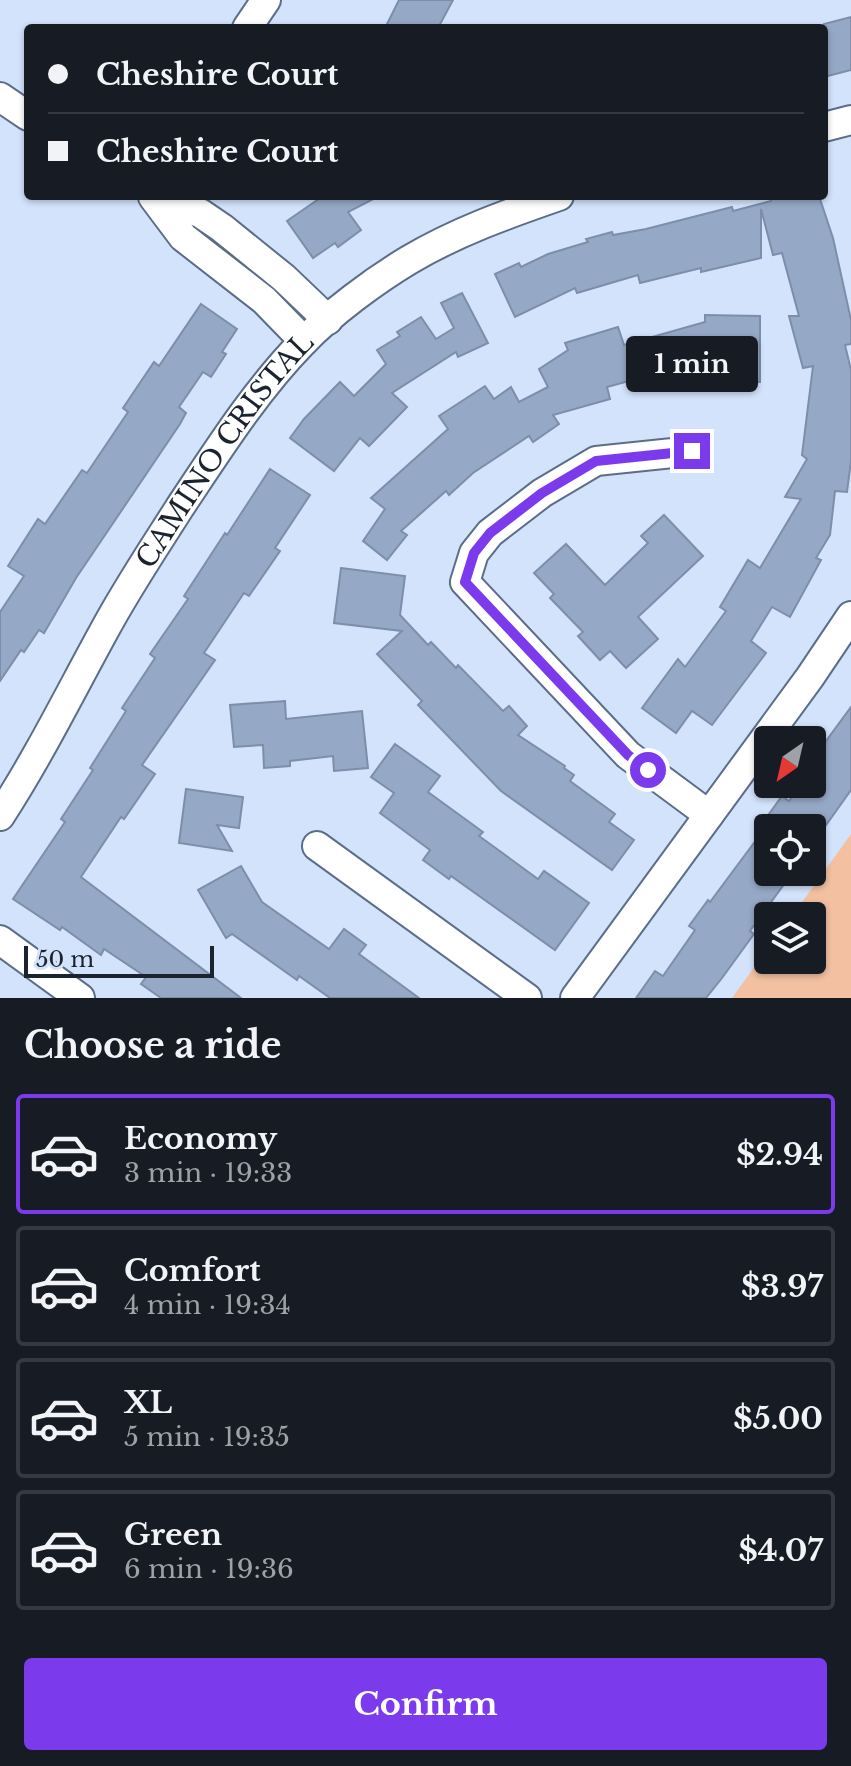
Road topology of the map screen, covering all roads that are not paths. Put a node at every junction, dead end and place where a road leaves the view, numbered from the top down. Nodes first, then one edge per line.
1 (266, 0) edge
2 (250, 24) edge
3 (1, 99) edge
4 (24, 113) edge
5 (851, 120) edge
6 (828, 126) edge
7 (155, 200) edge
8 (160, 200) edge
9 (547, 200) edge
10 (328, 320) junction
11 (304, 341) junction
12 (692, 451) dead end
13 (851, 616) edge
14 (709, 815) junction
15 (0, 816) edge
16 (317, 846) dead end
17 (0, 940) edge
18 (80, 998) edge
19 (527, 998) edge
20 (575, 998) edge

1 - 2 street
3 - 4 street
5 - 6 street
7 - 11 street
8 - 10 street
9 - 10 street, CAMINO CRISTAL
10 - 11 street, CAMINO CRISTAL
11 - 15 street, CAMINO CRISTAL
12 - 14 street
13 - 14 street
14 - 20 street
16 - 19 street
17 - 18 street

